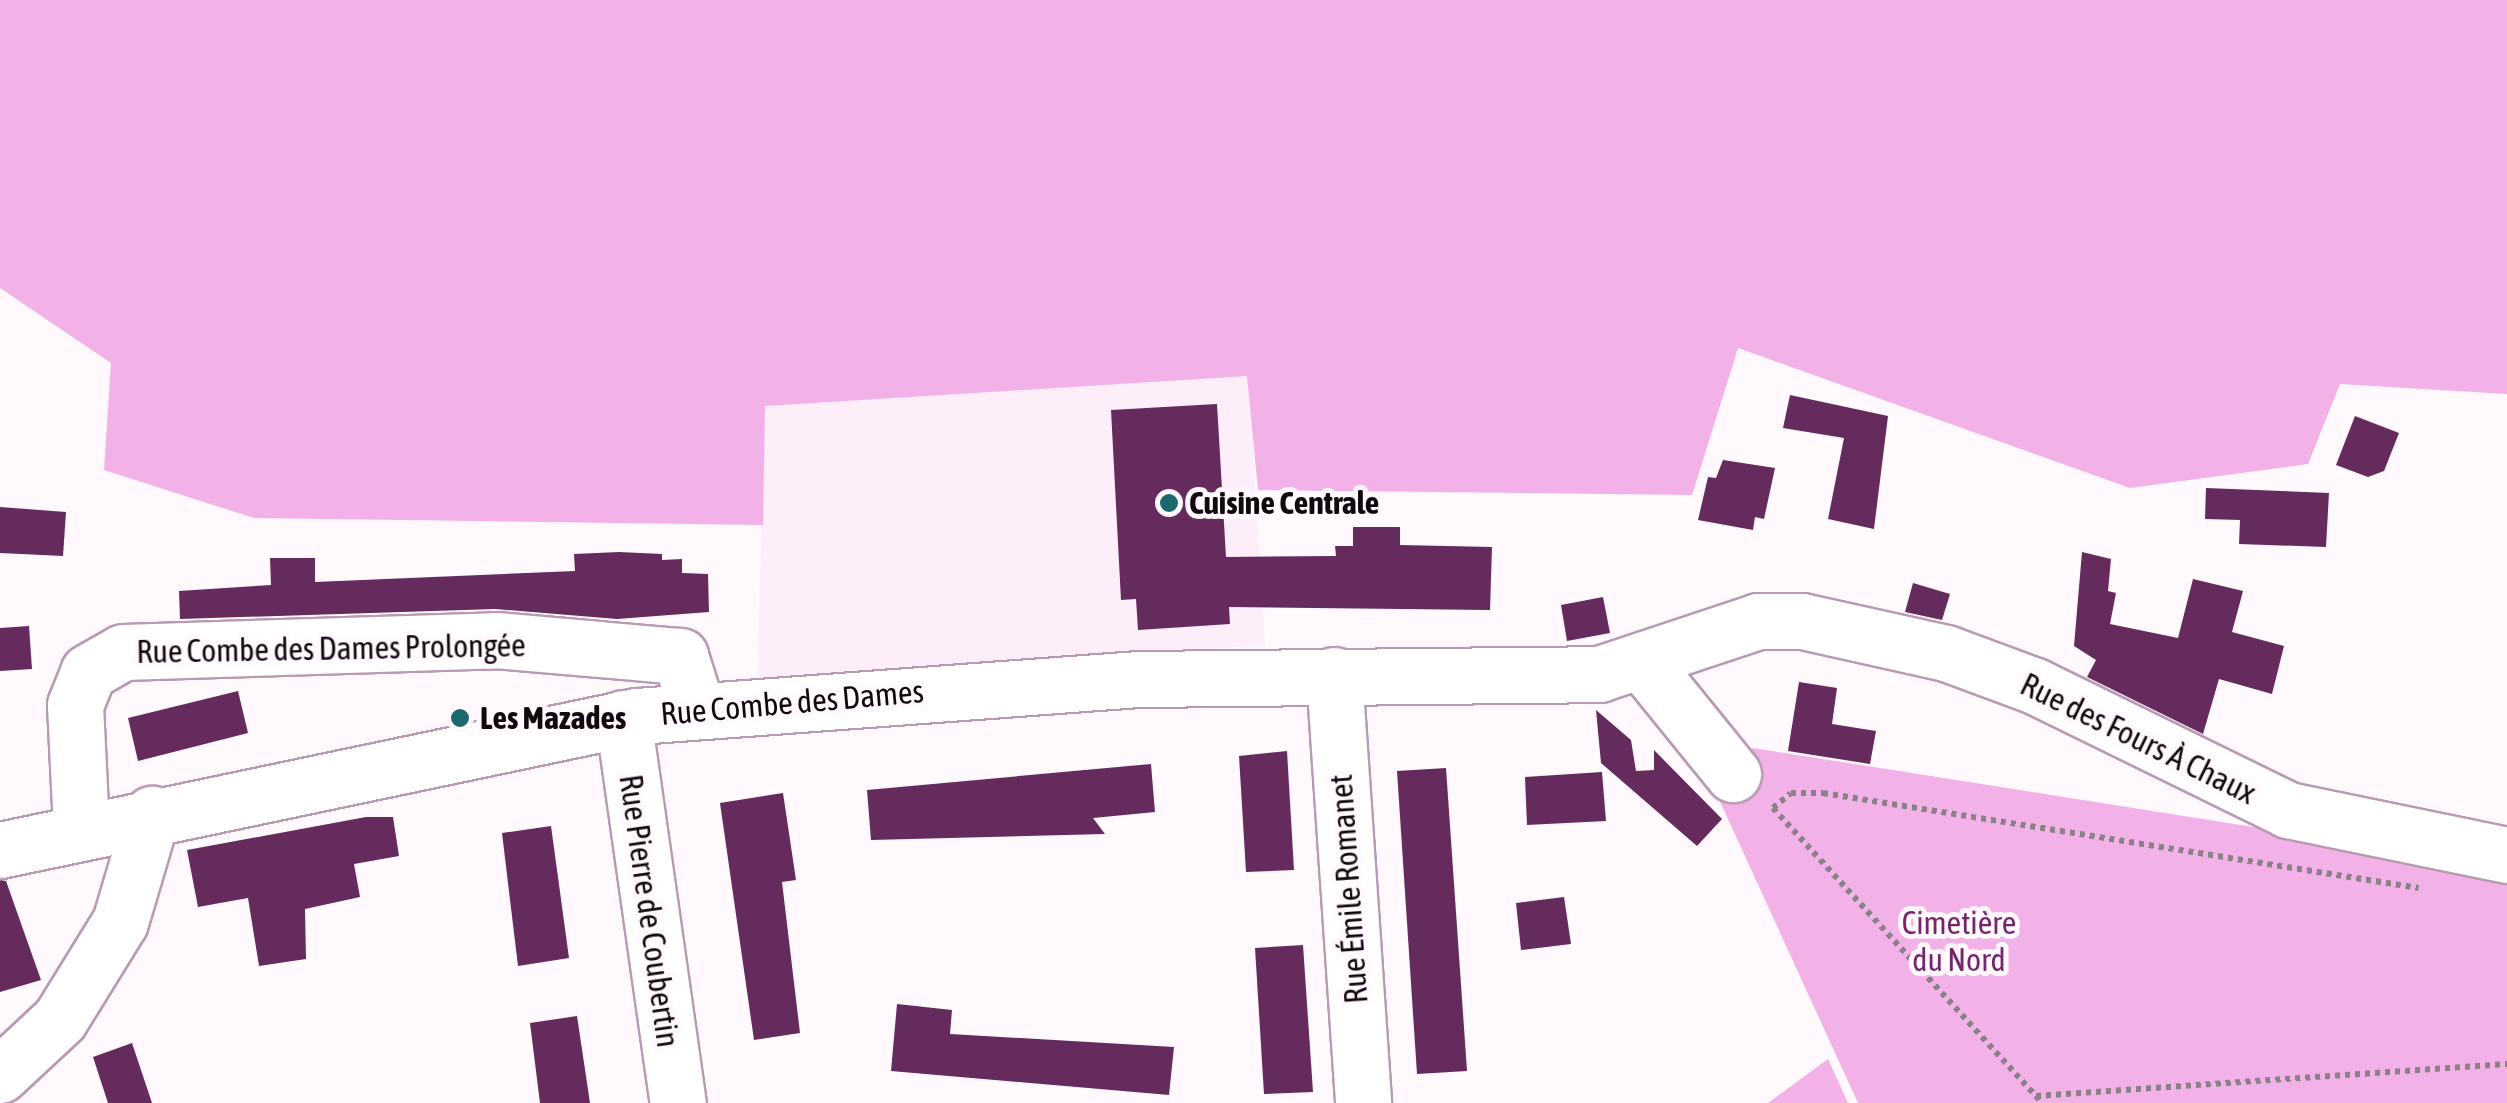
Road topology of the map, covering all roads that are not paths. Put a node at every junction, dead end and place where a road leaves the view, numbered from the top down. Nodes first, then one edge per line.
1 (1621, 669) junction
2 (1334, 675) junction
3 (697, 710) junction
4 (624, 718) junction
5 (1753, 791) road end
6 (152, 814) junction
7 (81, 828) junction
8 (0, 850) edge
9 (2507, 854) edge
10 (0, 1075) edge
11 (678, 1103) edge
12 (1363, 1103) edge

1 - 2 street, Rue Combe des Dames
1 - 5 street
1 - 9 street, Rue des Fours À Chaux
2 - 3 street, Rue Combe des Dames
2 - 12 street, Rue Émile Romanet
3 - 4 street, Rue Combe des Dames
3 - 7 street, Rue Combe des Dames Prolongée
4 - 6 street, Rue Combe des Dames
4 - 11 street, Rue Pierre de Coubertin
6 - 7 street, Rue Combe des Dames
6 - 10 street
7 - 8 street, Rue Combe des Dames

